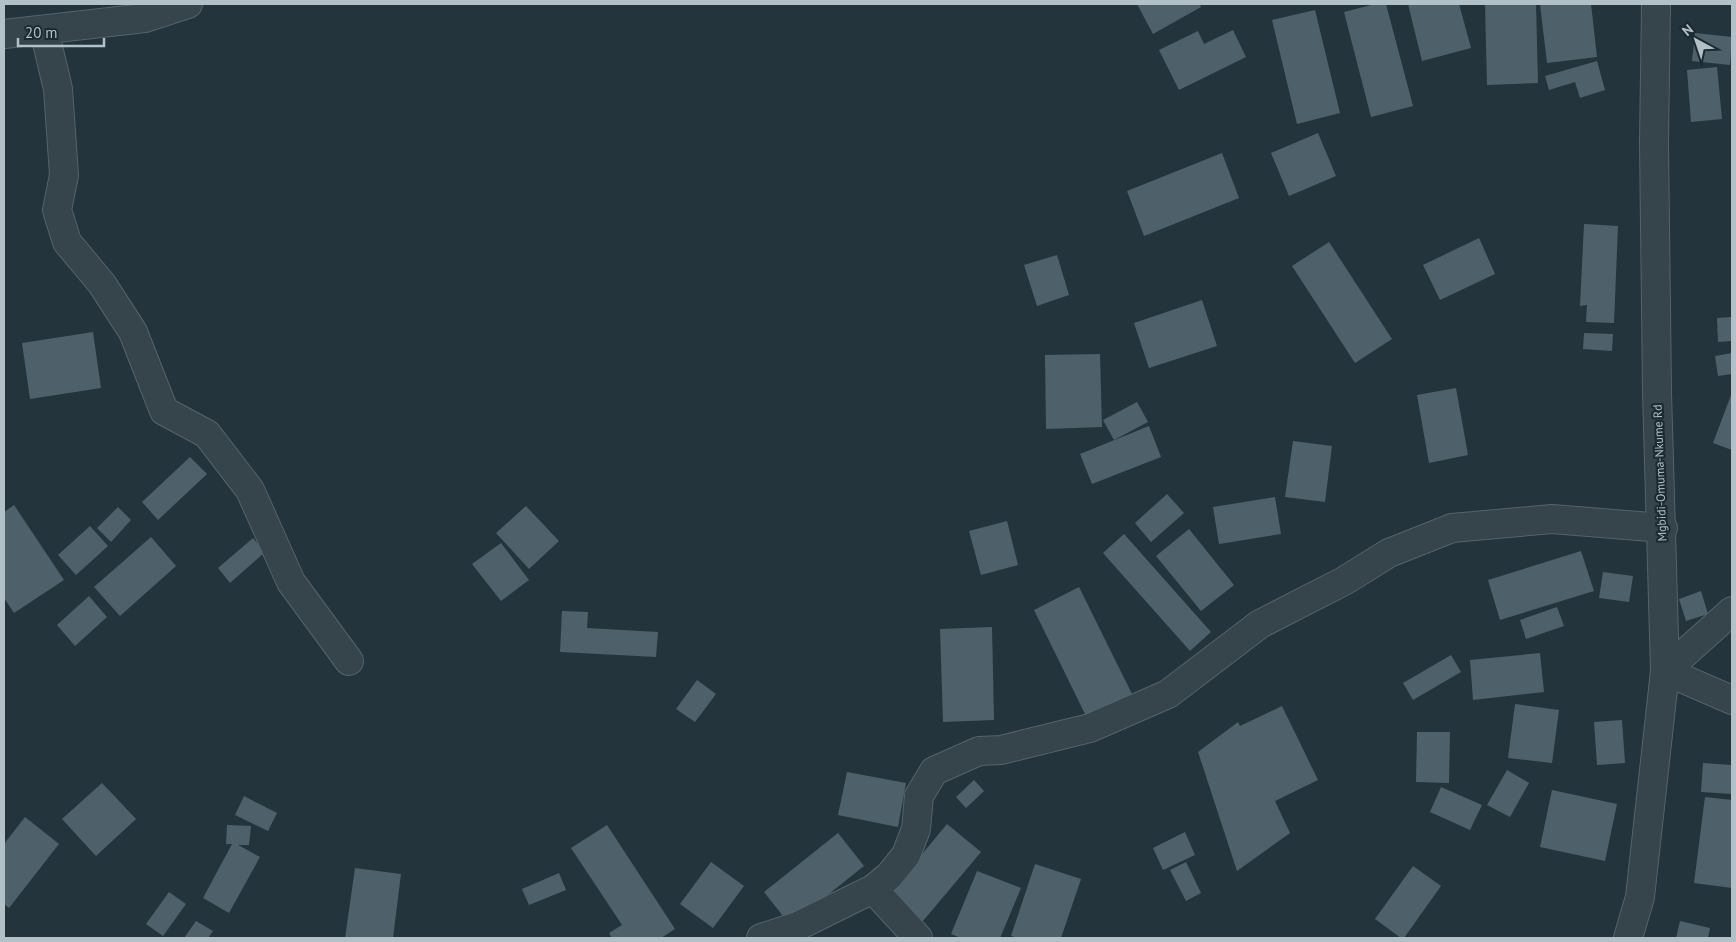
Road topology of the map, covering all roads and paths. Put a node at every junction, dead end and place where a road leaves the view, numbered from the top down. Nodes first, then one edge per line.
1 (188, 4) edge
2 (1656, 4) edge
3 (44, 30) junction
4 (4, 34) edge
5 (1663, 528) junction
6 (1732, 610) edge
7 (349, 661) dead end
8 (1665, 671) junction
9 (1732, 700) edge
10 (873, 889) junction
11 (761, 938) edge
12 (918, 938) edge
13 (1628, 938) edge

1 - 3 street
2 - 5 street, Mgbidi-Omuma-Nkume Rd
3 - 4 street
3 - 7 street
5 - 8 street, Mgbidi-Omuma-Nkume Rd
5 - 10 street
6 - 8 street
8 - 9 street
8 - 13 street, Mgbidi-Omuma-Nkume Rd
10 - 11 street
10 - 12 street

